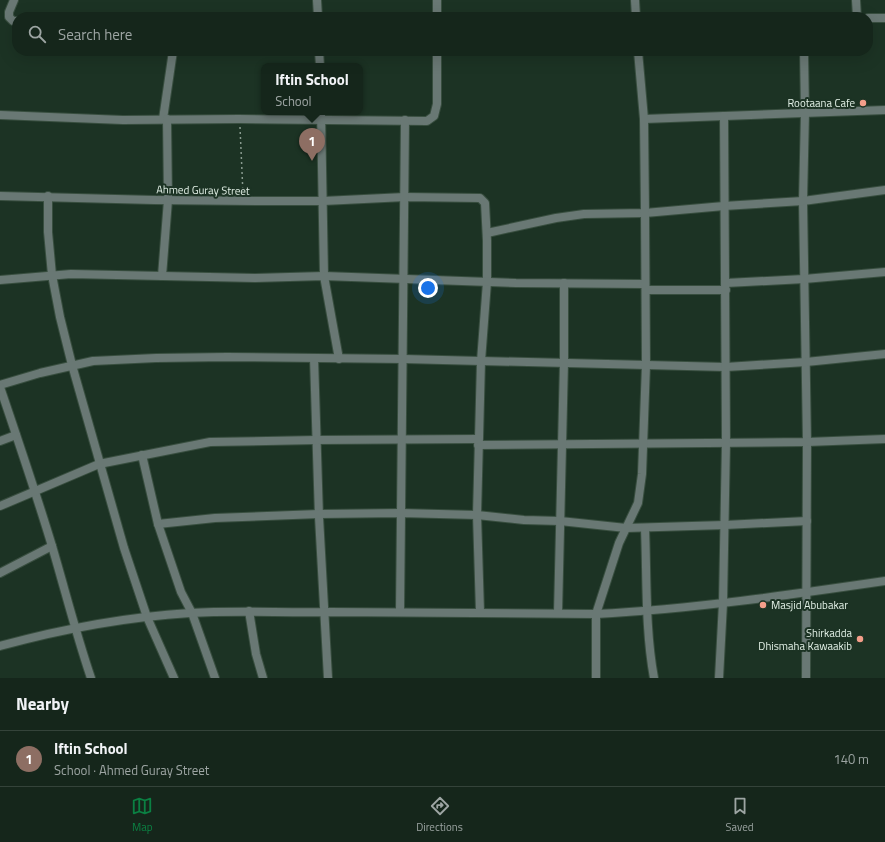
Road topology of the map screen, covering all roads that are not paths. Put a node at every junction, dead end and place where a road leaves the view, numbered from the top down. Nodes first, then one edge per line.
1 (14, 0) edge
2 (317, 0) edge
3 (437, 0) edge
4 (635, 0) edge
5 (856, 0) edge
6 (318, 12) edge
7 (437, 12) edge
8 (636, 12) edge
9 (857, 12) edge
10 (873, 18) edge
11 (885, 18) edge
12 (12, 20) edge
13 (172, 56) edge
14 (437, 56) edge
15 (638, 56) edge
16 (804, 56) edge
17 (885, 110) edge
18 (805, 112) junction
19 (0, 115) edge
20 (321, 116) edge
21 (724, 116) junction
22 (165, 119) junction
23 (644, 119) junction
24 (405, 120) junction
25 (885, 190) edge
26 (0, 196) edge
27 (48, 196) junction
28 (405, 197) junction
29 (168, 200) junction
30 (323, 201) junction
31 (803, 201) junction
32 (724, 206) junction
33 (645, 214) junction
34 (487, 233) junction
35 (885, 272) edge
36 (52, 275) junction
37 (162, 276) junction
38 (324, 276) junction
39 (404, 279) junction
40 (804, 279) junction
41 (0, 280) edge
42 (487, 282) junction
43 (564, 283) junction
44 (726, 286) junction
45 (646, 287) junction
46 (885, 354) edge
47 (314, 358) junction
48 (339, 359) junction
49 (404, 359) junction
50 (482, 361) junction
51 (564, 362) junction
52 (806, 362) junction
53 (72, 365) junction
54 (646, 365) junction
55 (726, 367) junction
56 (0, 386) edge
57 (16, 435) junction
58 (885, 439) edge
59 (316, 440) junction
60 (402, 440) junction
61 (0, 441) edge
62 (478, 442) junction
63 (726, 442) junction
64 (807, 442) junction
65 (644, 443) junction
66 (561, 444) junction
67 (142, 456) junction
68 (99, 464) junction
69 (35, 492) junction
70 (0, 506) edge
71 (401, 513) junction
72 (318, 514) junction
73 (477, 515) junction
74 (560, 521) junction
75 (807, 521) junction
76 (158, 524) junction
77 (725, 525) junction
78 (626, 528) junction
79 (645, 528) junction
80 (52, 546) junction
81 (0, 573) edge
82 (885, 581) edge
83 (806, 592) junction
84 (723, 603) junction
85 (249, 611) junction
86 (648, 611) junction
87 (324, 612) junction
88 (400, 612) junction
89 (480, 612) junction
90 (192, 613) junction
91 (558, 613) junction
92 (596, 614) junction
93 (148, 617) junction
94 (74, 628) junction
95 (0, 646) edge
96 (90, 676) edge
97 (82, 678) edge
98 (174, 678) edge
99 (214, 678) edge
100 (263, 678) edge
101 (328, 678) edge
102 (596, 678) edge
103 (654, 678) edge
104 (719, 678) edge
105 (806, 678) edge

1 - 12 street
2 - 6 street
3 - 7 street
4 - 8 street
5 - 9 street
10 - 11 street
13 - 22 street
14 - 24 street
15 - 23 street
16 - 18 street
17 - 18 street
18 - 21 street
18 - 31 street
19 - 22 street
20 - 22 street
20 - 24 street
20 - 30 street
21 - 23 street
21 - 32 street
22 - 29 street
23 - 33 street
24 - 28 street
25 - 31 street
26 - 27 street, Ahmed Guray Street
27 - 29 street, Ahmed Guray Street
27 - 36 street
28 - 30 street, Ahmed Guray Street
28 - 34 street, Ahmed Guray Street
28 - 39 street
29 - 30 street, Ahmed Guray Street
29 - 37 street
30 - 38 street
31 - 32 street
31 - 40 street
32 - 33 street
32 - 44 street
33 - 34 street
33 - 45 street
34 - 42 street, Ahmed Guray Street
35 - 40 street
36 - 37 street
36 - 41 street
36 - 53 street
37 - 38 street
38 - 39 street
38 - 48 street
39 - 42 street
39 - 49 street
40 - 44 street
40 - 52 street
42 - 43 street
42 - 50 street, Ahmed Guray Street
43 - 45 street
43 - 51 street
44 - 45 street
44 - 55 street
45 - 54 street
46 - 52 street
47 - 48 street
47 - 53 street
47 - 59 street
48 - 49 street
49 - 50 street
49 - 60 street
50 - 51 street
50 - 62 street, Ahmed Guray Street
51 - 54 street
51 - 66 street
52 - 55 street
52 - 64 street
53 - 56 street
53 - 68 street
54 - 55 street
54 - 65 street
55 - 63 street
56 - 57 street
57 - 61 street
57 - 69 street
58 - 64 street
59 - 60 street
59 - 67 street
59 - 72 street
60 - 62 street
60 - 71 street
62 - 66 street
62 - 73 street, Ahmed Guray Street
63 - 64 street
63 - 65 street
63 - 77 street
64 - 75 street
65 - 66 street
65 - 78 street
66 - 74 street
67 - 68 street
67 - 76 street
68 - 69 street
68 - 93 street
69 - 70 street
69 - 80 street
71 - 72 street
71 - 73 street
71 - 88 street
72 - 76 street
72 - 87 street
73 - 74 street
73 - 89 street, Ahmed Guray Street
74 - 78 street
74 - 91 street
75 - 77 street
75 - 83 street
76 - 90 street
77 - 79 street
77 - 84 street
78 - 79 street
78 - 92 street
79 - 86 street
80 - 81 street
80 - 94 street
82 - 83 street
83 - 84 street
83 - 105 street
84 - 86 street
84 - 104 street
85 - 87 street
85 - 90 street
85 - 100 street
86 - 92 street
86 - 103 street
87 - 88 street
87 - 101 street
88 - 89 street
89 - 91 street
90 - 93 street
90 - 99 street
91 - 92 street
92 - 102 street
93 - 94 street
93 - 98 street
94 - 95 street
94 - 96 street
96 - 97 street

